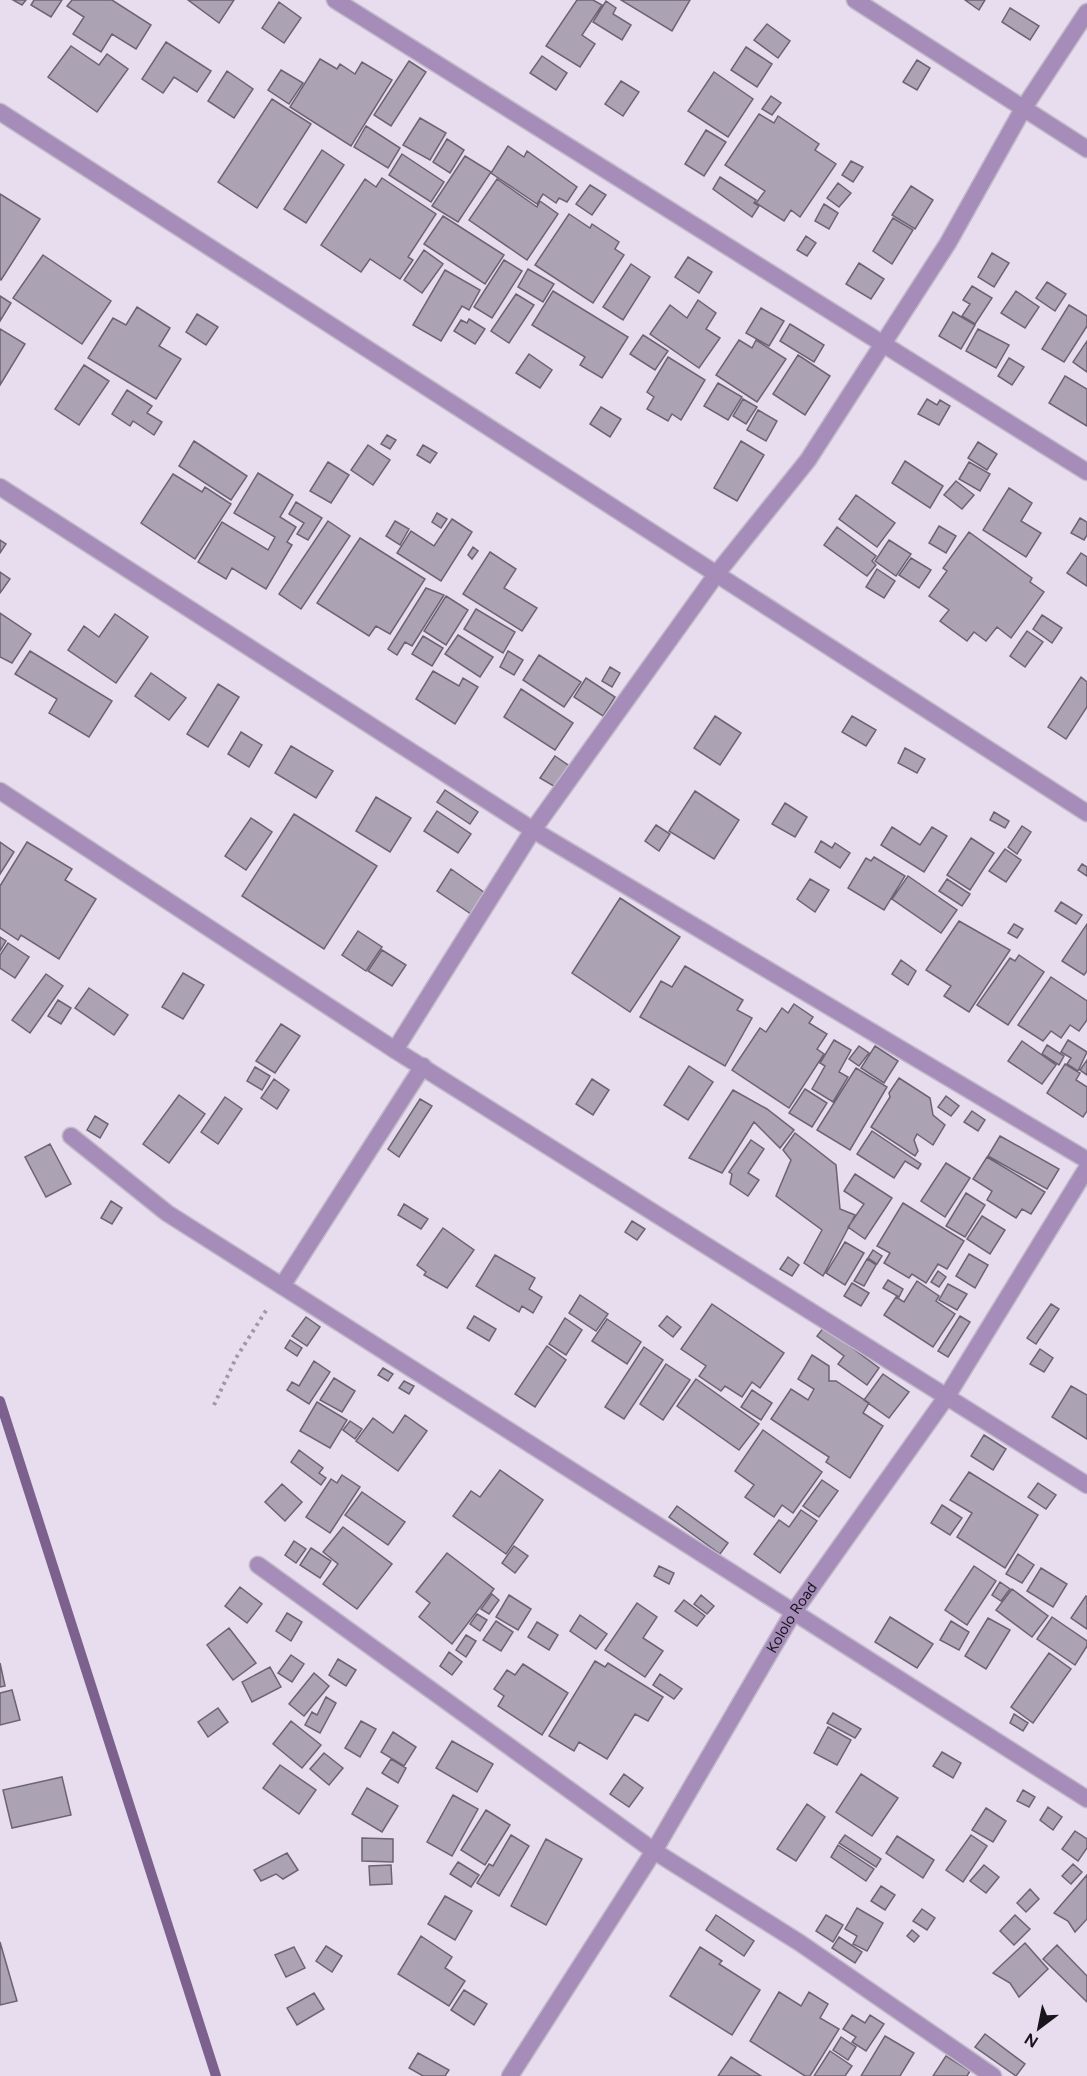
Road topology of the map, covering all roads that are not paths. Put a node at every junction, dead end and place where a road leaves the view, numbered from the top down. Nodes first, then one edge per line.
1 (335, 0) edge
2 (855, 0) edge
3 (1087, 12) edge
4 (1023, 109) junction
5 (0, 111) edge
6 (1087, 149) edge
7 (881, 345) junction
8 (1087, 472) edge
9 (0, 486) edge
10 (718, 572) junction
11 (0, 791) edge
12 (1087, 813) edge
13 (533, 830) junction
14 (395, 1050) junction
15 (423, 1066) junction
16 (71, 1136) dead end
17 (1087, 1160) edge
18 (1087, 1168) edge
19 (282, 1286) junction
20 (1087, 1485) edge
21 (258, 1565) dead end
22 (793, 1613) junction
23 (1087, 1799) edge
24 (654, 1851) junction
25 (510, 2076) edge
26 (993, 2076) edge

1 - 7 street
2 - 4 street
3 - 4 street
4 - 6 street
4 - 7 street
5 - 10 street
7 - 8 street
7 - 10 street
9 - 13 street
10 - 12 street
10 - 13 street
11 - 14 street
13 - 14 street
13 - 17 street
14 - 15 street
15 - 19 street
15 - 20 street
16 - 19 street
18 - 22 street, Kololo Road
19 - 22 street
21 - 24 street
22 - 23 street
22 - 24 street, Kololo Road
24 - 25 street, Kololo Road
24 - 26 street

